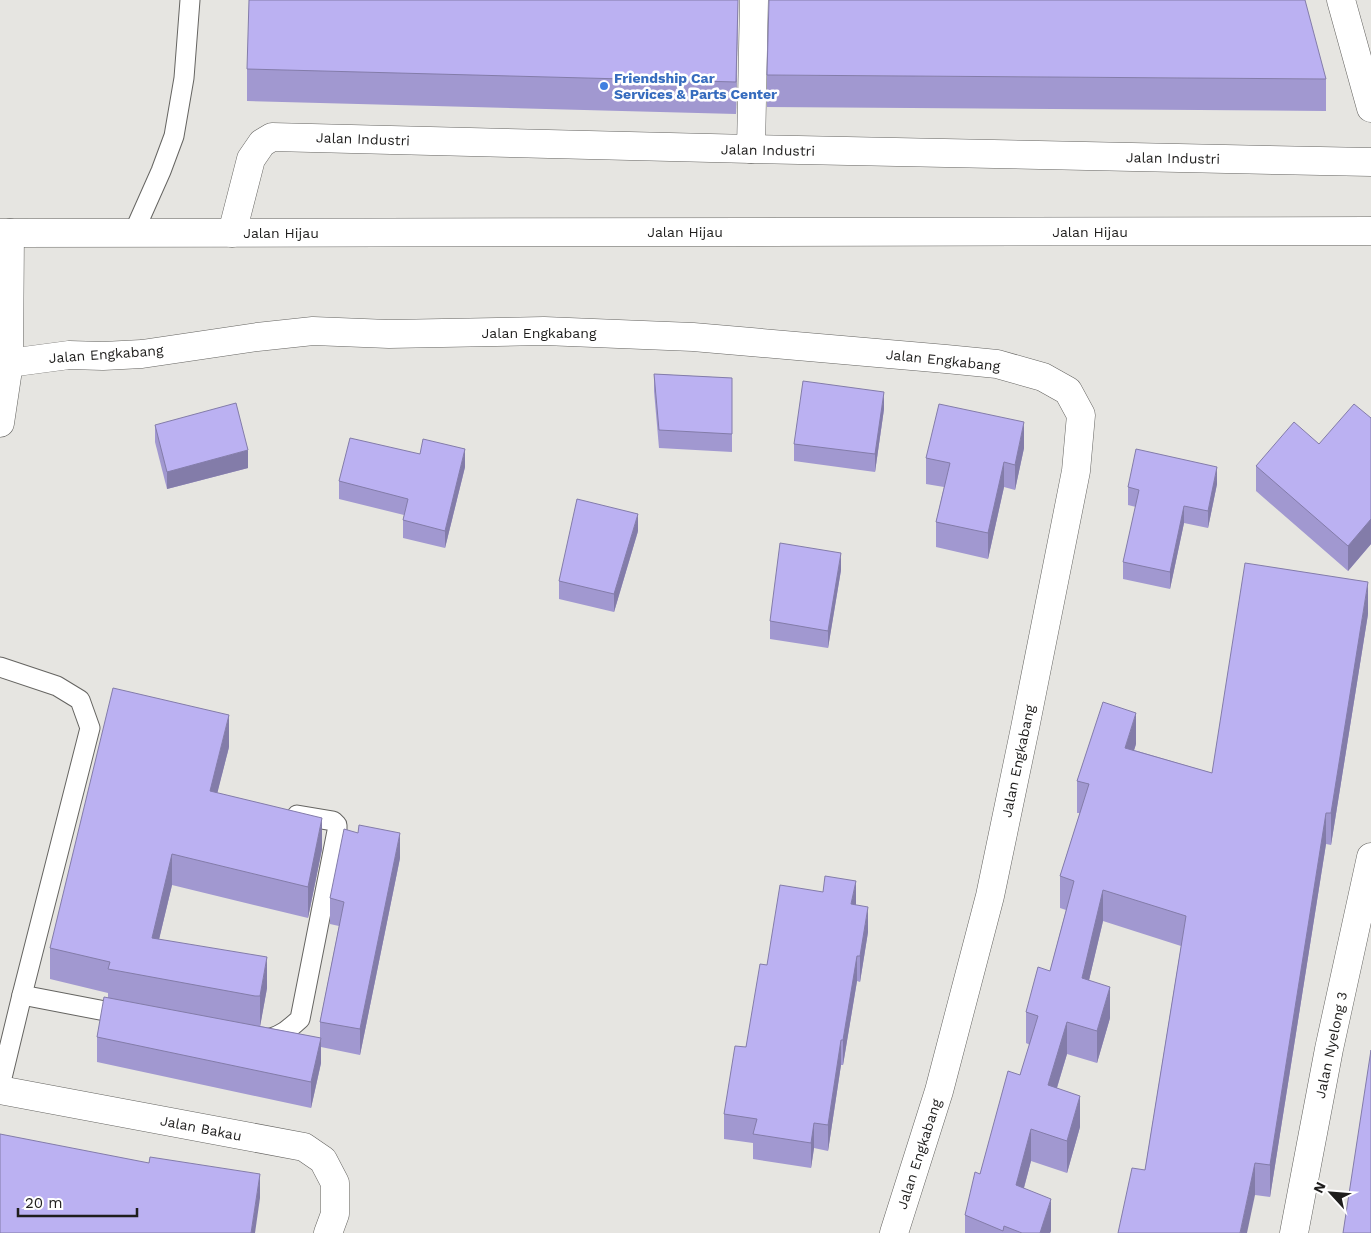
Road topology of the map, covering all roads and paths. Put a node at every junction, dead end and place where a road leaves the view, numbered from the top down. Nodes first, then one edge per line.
1 (190, 0) edge
2 (754, 0) edge
3 (1341, 0) edge
4 (1371, 108) edge
5 (751, 150) junction
6 (1371, 162) edge
7 (1371, 231) edge
8 (5, 233) edge
9 (232, 233) junction
10 (133, 234) junction
11 (8, 363) junction
12 (0, 422) edge
13 (0, 667) edge
14 (284, 813) edge
15 (1371, 857) edge
16 (22, 995) junction
17 (140, 1017) edge
18 (245, 1038) edge
19 (0, 1088) edge
20 (328, 1233) edge
21 (894, 1233) edge
22 (1294, 1233) edge

1 - 10 lane
2 - 5 street
3 - 4 street
5 - 6 street, Jalan Industri
5 - 9 street, Jalan Industri
7 - 9 street, Jalan Hijau
8 - 10 street, Jalan Hijau
8 - 11 street
9 - 10 street, Jalan Hijau
11 - 12 street
11 - 21 street, Jalan Engkabang
13 - 16 lane
14 - 18 lane
15 - 22 street, Jalan Nyelong 3
16 - 17 lane
16 - 19 lane
19 - 20 street, Jalan Bakau

